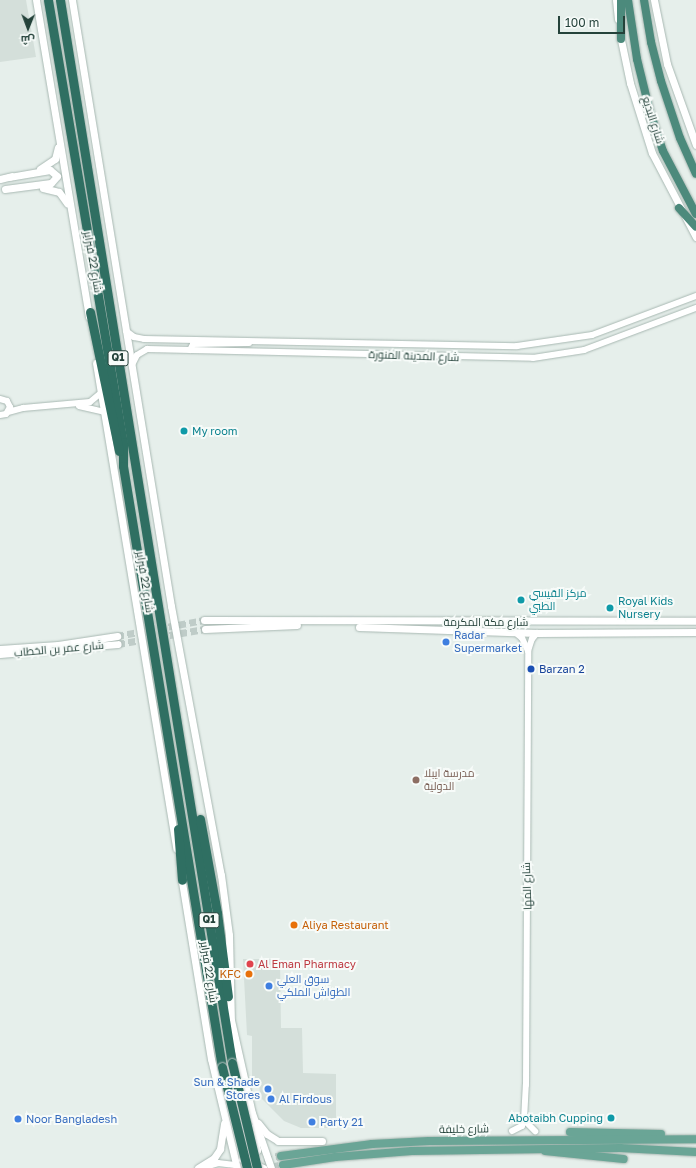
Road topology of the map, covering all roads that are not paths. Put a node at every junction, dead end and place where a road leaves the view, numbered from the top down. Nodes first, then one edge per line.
1 (36, 0) edge
2 (48, 0) edge
3 (60, 0) edge
4 (72, 0) edge
5 (616, 0) edge
6 (621, 0) edge
7 (628, 0) edge
8 (644, 0) edge
9 (654, 0) edge
10 (621, 38) junction
11 (58, 135) junction
12 (696, 145) edge
13 (696, 174) edge
14 (9, 177) junction
15 (0, 179) edge
16 (3, 190) edge
17 (679, 208) junction
18 (72, 214) junction
19 (696, 214) edge
20 (696, 227) edge
21 (696, 237) edge
22 (696, 296) edge
23 (696, 308) edge
24 (90, 312) junction
25 (126, 331) junction
26 (261, 340) junction
27 (190, 350) junction
28 (132, 365) junction
29 (102, 392) junction
30 (0, 399) edge
31 (9, 405) junction
32 (74, 405) junction
33 (23, 408) junction
34 (8, 412) junction
35 (105, 412) junction
36 (0, 415) edge
37 (123, 466) junction
38 (648, 616) dead end
39 (204, 620) tunnel mouth
40 (696, 621) edge
41 (640, 622) junction
42 (205, 629) tunnel mouth
43 (696, 632) edge
44 (516, 633) junction
45 (537, 633) junction
46 (117, 636) tunnel mouth
47 (118, 644) tunnel mouth
48 (0, 649) edge
49 (528, 652) junction
50 (0, 654) edge
51 (187, 778) junction
52 (176, 785) junction
53 (182, 880) junction
54 (228, 996) junction
55 (249, 1103) junction
56 (224, 1110) junction
57 (252, 1113) junction
58 (227, 1120) junction
59 (524, 1120) junction
60 (536, 1131) dead end
61 (512, 1132) dead end
62 (570, 1132) dead end
63 (696, 1139) edge
64 (322, 1141) dead end
65 (263, 1145) junction
66 (538, 1148) junction
67 (232, 1151) junction
68 (696, 1152) edge
69 (267, 1155) junction
70 (282, 1156) tunnel mouth
71 (624, 1159) dead end
72 (283, 1166) tunnel mouth
73 (238, 1167) edge
74 (255, 1167) edge
75 (199, 1168) edge
76 (271, 1168) edge

1 - 11 main road, شارع 22 فبراير
2 - 37 highway, شارع 22 فبراير / Q1
3 - 51 highway, شارع 22 فبراير / Q1
4 - 25 main road, شارع 22 فبراير
5 - 10 main road, شارع البديع
6 - 10 highway
7 - 19 highway, شارع البديع
8 - 13 highway, شارع البديع
9 - 12 main road
10 - 17 main road, شارع البديع
11 - 14 main road
11 - 18 main road, شارع 22 فبراير
14 - 15 main road
14 - 16 main road
16 - 18 main road
17 - 20 highway
17 - 21 main road, شارع البديع
18 - 24 main road, شارع 22 فبراير
22 - 26 street, شارع المدينة المنورة
23 - 27 street, شارع المدينة المنورة
24 - 29 main road, شارع 22 فبراير
24 - 37 highway
25 - 26 street, شارع المدينة المنورة
25 - 28 main road, شارع 22 فبراير
26 - 27 street
27 - 28 street, شارع المدينة المنورة
28 - 54 main road, شارع 22 فبراير
29 - 32 street
29 - 35 main road, شارع 22 فبراير
30 - 31 street
31 - 33 street
31 - 34 street
32 - 33 street
32 - 35 street
33 - 34 street
34 - 36 street
35 - 53 main road, شارع 22 فبراير
37 - 52 highway, شارع 22 فبراير / Q1
38 - 41 main road
39 - 41 main road, شارع مكة المكرمة
40 - 41 main road, شارع مكة المكرمة
42 - 44 main road, شارع مكة المكرمة
43 - 45 main road, شارع مكة المكرمة
44 - 45 main road, شارع مكة المكرمة
44 - 49 street, شارع المها
45 - 49 street, شارع المها
46 - 48 main road, شارع عمر بن الخطاب
47 - 50 main road, شارع عمر بن الخطاب
49 - 59 street, شارع المها
51 - 54 highway
51 - 74 highway, شارع 22 فبراير / Q1, bridge
52 - 53 highway
52 - 74 highway, شارع 22 فبراير / Q1, bridge
53 - 56 main road, شارع 22 فبراير
54 - 55 main road, شارع 22 فبراير
55 - 57 main road, شارع 22 فبراير
55 - 64 main road
56 - 58 main road, شارع 22 فبراير
56 - 75 main road
57 - 58 main road
57 - 65 main road, شارع 22 فبراير
58 - 67 main road, شارع 22 فبراير
59 - 60 street
59 - 61 street
62 - 63 main road
63 - 70 main road, شارع خليفة
65 - 69 main road, شارع 22 فبراير
65 - 74 main road
66 - 68 main road, شارع خليفة
66 - 71 main road
66 - 72 main road, شارع خليفة
67 - 73 main road, شارع 22 فبراير
67 - 74 main road
69 - 74 main road
69 - 76 main road, شارع 22 فبراير
73 - 75 street

